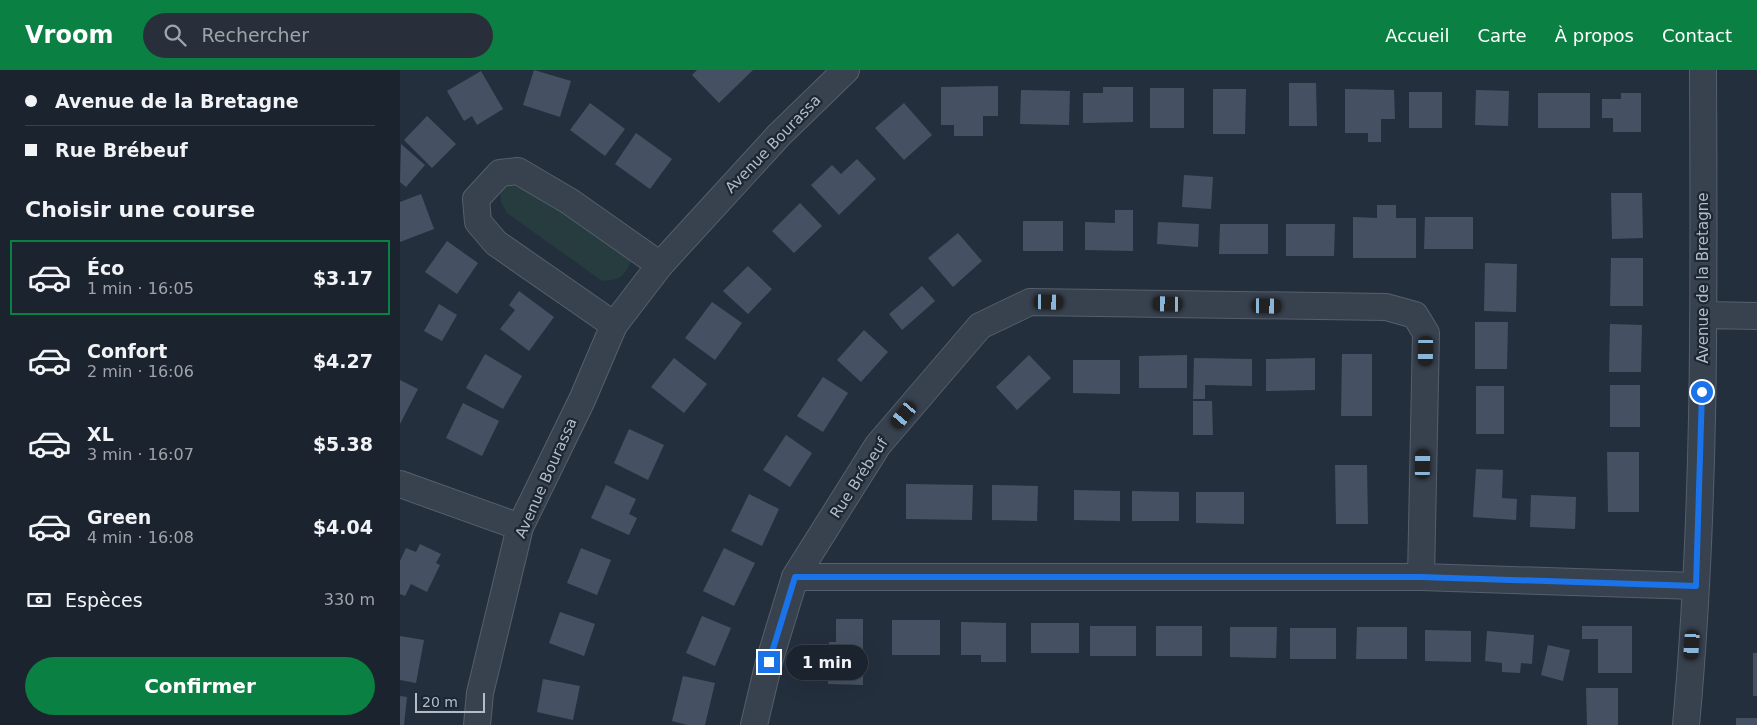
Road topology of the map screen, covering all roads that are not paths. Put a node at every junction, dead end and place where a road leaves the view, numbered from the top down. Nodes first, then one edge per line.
1 (845, 70) edge
2 (1703, 70) edge
3 (660, 265) junction
4 (1704, 315) junction
5 (1757, 316) edge
6 (614, 325) junction
7 (400, 484) edge
8 (520, 527) junction
9 (795, 577) junction
10 (1421, 577) junction
11 (1696, 586) junction
12 (477, 725) edge
13 (754, 725) edge
14 (1686, 725) edge

1 - 3 street, Avenue Bourassa
2 - 4 street, Avenue de la Bretagne
3 - 6 street, Avenue Bourassa
3 - 6 street
4 - 5 street
4 - 11 street, Avenue de la Bretagne
6 - 8 street, Avenue Bourassa
7 - 8 street
8 - 12 street, Avenue Bourassa
9 - 10 street
9 - 10 street, Rue Brébeuf
9 - 13 street, Rue Brébeuf
10 - 11 street
11 - 14 street, Avenue de la Bretagne

